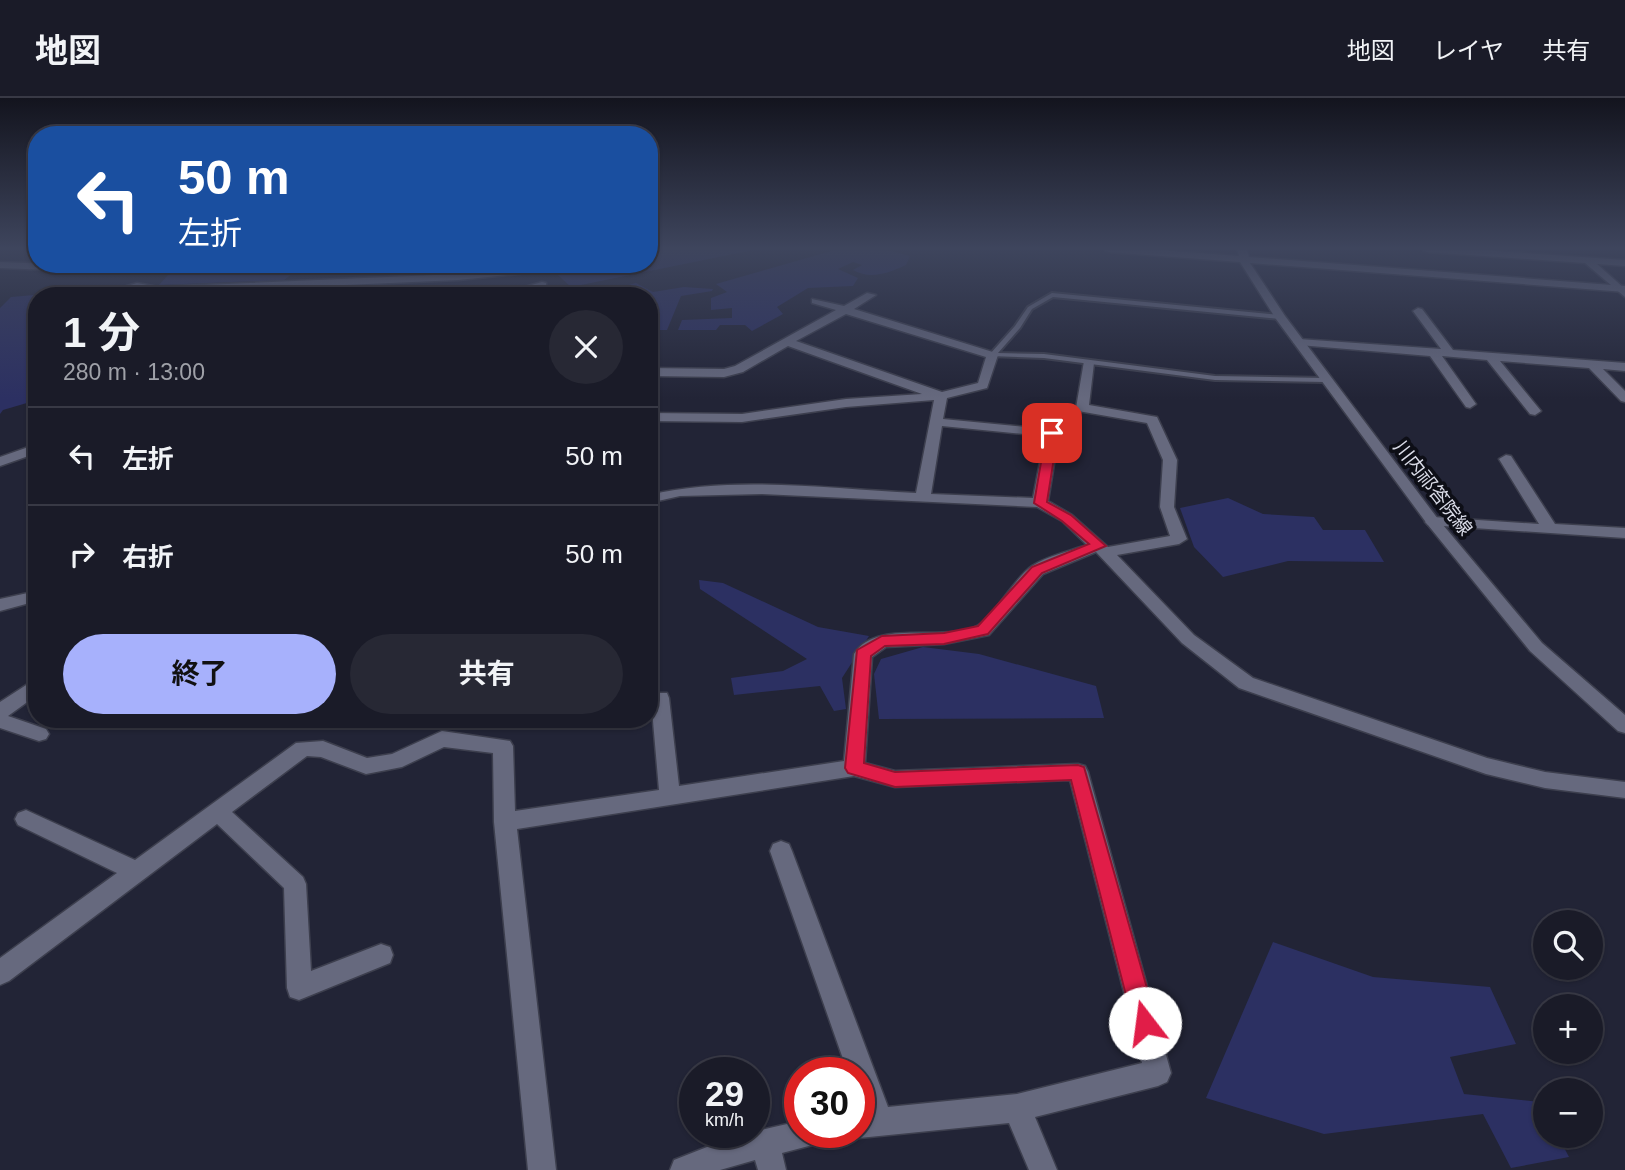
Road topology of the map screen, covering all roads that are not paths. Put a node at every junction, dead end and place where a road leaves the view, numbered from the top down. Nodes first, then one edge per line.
1 (864, 299) edge
2 (1046, 299) edge
3 (1085, 299) edge
4 (1269, 299) edge
5 (816, 301) dead end
6 (844, 310) junction
7 (1418, 311) dead end
8 (1280, 317) junction
9 (787, 342) junction
10 (1299, 342) junction
11 (1434, 352) junction
12 (1450, 354) junction
13 (992, 355) junction
14 (1491, 357) junction
15 (1088, 363) junction
16 (1592, 364) junction
17 (1625, 367) edge
18 (658, 372) edge
19 (1326, 380) junction
20 (942, 396) junction
21 (1625, 398) edge
22 (1470, 404) dead end
23 (1535, 411) dead end
24 (658, 417) edge
25 (936, 422) junction
26 (28, 451) edge
27 (1506, 459) dead end
28 (0, 462) edge
29 (658, 497) edge
30 (923, 497) junction
31 (1040, 503) junction
32 (1433, 522) junction
33 (1549, 527) junction
34 (1625, 533) edge
35 (1102, 549) junction
36 (28, 597) edge
37 (3, 601) edge
38 (28, 692) edge
39 (660, 698) dead end
40 (0, 712) edge
41 (0, 721) edge
42 (1625, 726) edge
43 (39, 734) dead end
44 (854, 768) junction
45 (1625, 790) edge
46 (670, 796) junction
47 (218, 811) junction
48 (26, 819) dead end
49 (505, 822) junction
50 (781, 851) dead end
51 (137, 872) junction
52 (381, 955) dead end
53 (0, 973) edge
54 (848, 1057) edge
55 (1017, 1108) junction
56 (875, 1121) edge
57 (742, 1148) edge
58 (766, 1148) edge
59 (542, 1170) edge
60 (684, 1170) edge
61 (772, 1170) edge
62 (1043, 1170) edge

1 - 6 street
2 - 13 lane
3 - 8 lane
4 - 8 street, 川内祁答院線
5 - 6 street
6 - 9 street
6 - 13 street
7 - 12 street
8 - 10 street, 川内祁答院線
9 - 18 street
9 - 20 street
10 - 11 street
10 - 19 street, 川内祁答院線
11 - 12 street
11 - 22 street
12 - 14 street
13 - 15 lane
13 - 20 street
14 - 16 street
14 - 23 street
15 - 19 lane
15 - 35 street
16 - 17 street
16 - 21 street
19 - 32 street, 川内祁答院線
20 - 24 street
20 - 25 street
25 - 30 street
25 - 31 street
26 - 28 street
27 - 33 street
29 - 30 street
30 - 31 street
31 - 35 street
32 - 33 street
32 - 42 street, 川内祁答院線
33 - 34 street
35 - 44 street
35 - 45 street
36 - 37 street
38 - 40 street
39 - 46 street
41 - 43 street
44 - 46 street
44 - 55 street
46 - 49 street
47 - 49 street
47 - 51 street
47 - 52 street
48 - 51 street
49 - 59 street
50 - 54 street
51 - 53 street
55 - 56 street
55 - 62 street
57 - 60 street
58 - 61 street

